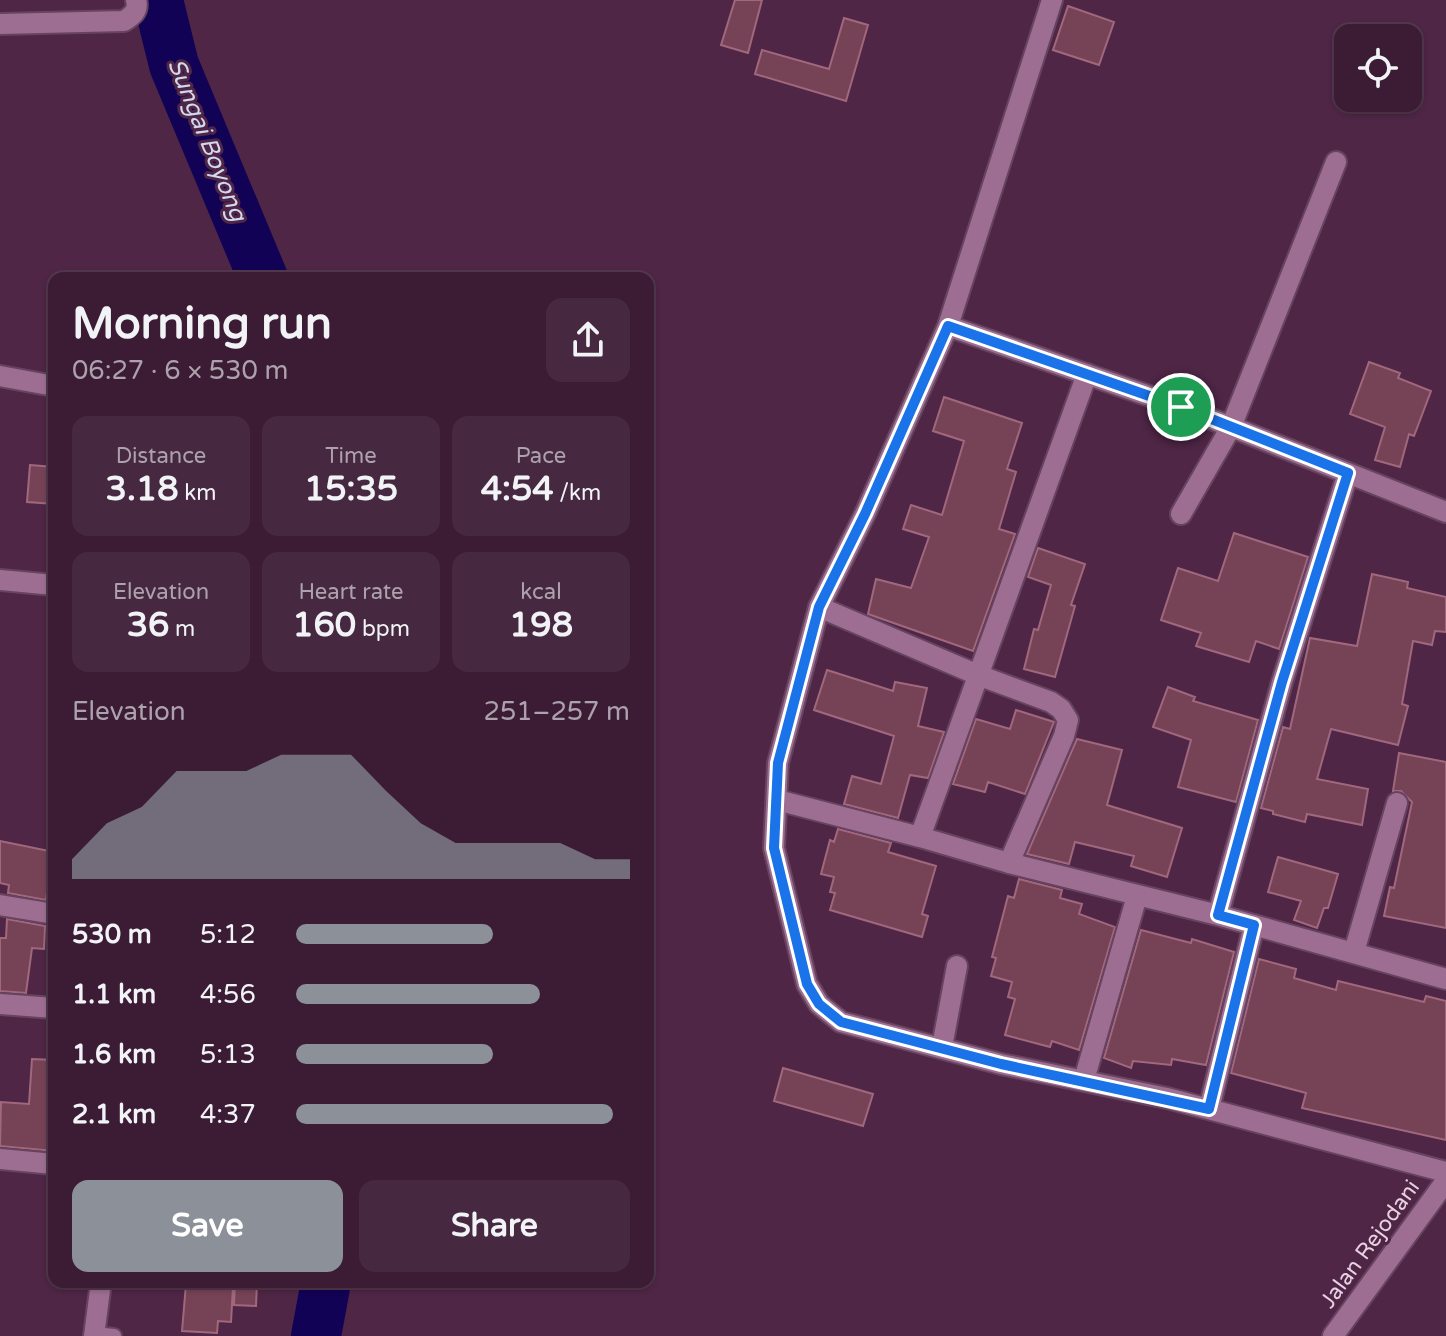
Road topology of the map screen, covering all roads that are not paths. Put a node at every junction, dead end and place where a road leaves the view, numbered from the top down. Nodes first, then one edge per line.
1 (136, 0) edge
2 (1052, 0) edge
3 (0, 24) edge
4 (1336, 162) dead end
5 (948, 326) junction
6 (1087, 374) junction
7 (0, 376) edge
8 (48, 385) edge
9 (1231, 427) junction
10 (1348, 473) junction
11 (1446, 512) edge
12 (1181, 514) dead end
13 (0, 580) edge
14 (48, 584) edge
15 (819, 607) junction
16 (978, 675) junction
17 (777, 800) junction
18 (1397, 803) dead end
19 (920, 837) junction
20 (1009, 863) junction
21 (1137, 896) junction
22 (0, 905) edge
23 (48, 913) edge
24 (1218, 915) junction
25 (1254, 925) junction
26 (1354, 952) junction
27 (957, 966) dead end
28 (1446, 979) edge
29 (0, 1004) edge
30 (48, 1008) edge
31 (942, 1047) junction
32 (1084, 1080) junction
33 (1209, 1109) junction
34 (0, 1159) edge
35 (48, 1163) edge
36 (1446, 1172) edge
37 (1446, 1181) edge
38 (101, 1288) edge
39 (101, 1335) edge
40 (1333, 1336) edge

1 - 3 street
2 - 5 street
4 - 9 street
5 - 6 street
5 - 15 street
6 - 9 street
6 - 16 street
7 - 8 street
9 - 10 street
9 - 12 street
10 - 11 street
10 - 24 street
13 - 14 street
15 - 16 street
15 - 17 street
16 - 19 street
16 - 20 street
17 - 19 street
17 - 31 street
18 - 26 street
19 - 20 street
20 - 21 street
21 - 24 street
21 - 32 street
22 - 23 street
24 - 25 street
25 - 26 street
25 - 33 street
26 - 28 street
27 - 31 street
29 - 30 street
31 - 32 street
32 - 33 street
33 - 36 street
34 - 35 street
37 - 40 street, Jalan Rejodani
38 - 39 street

